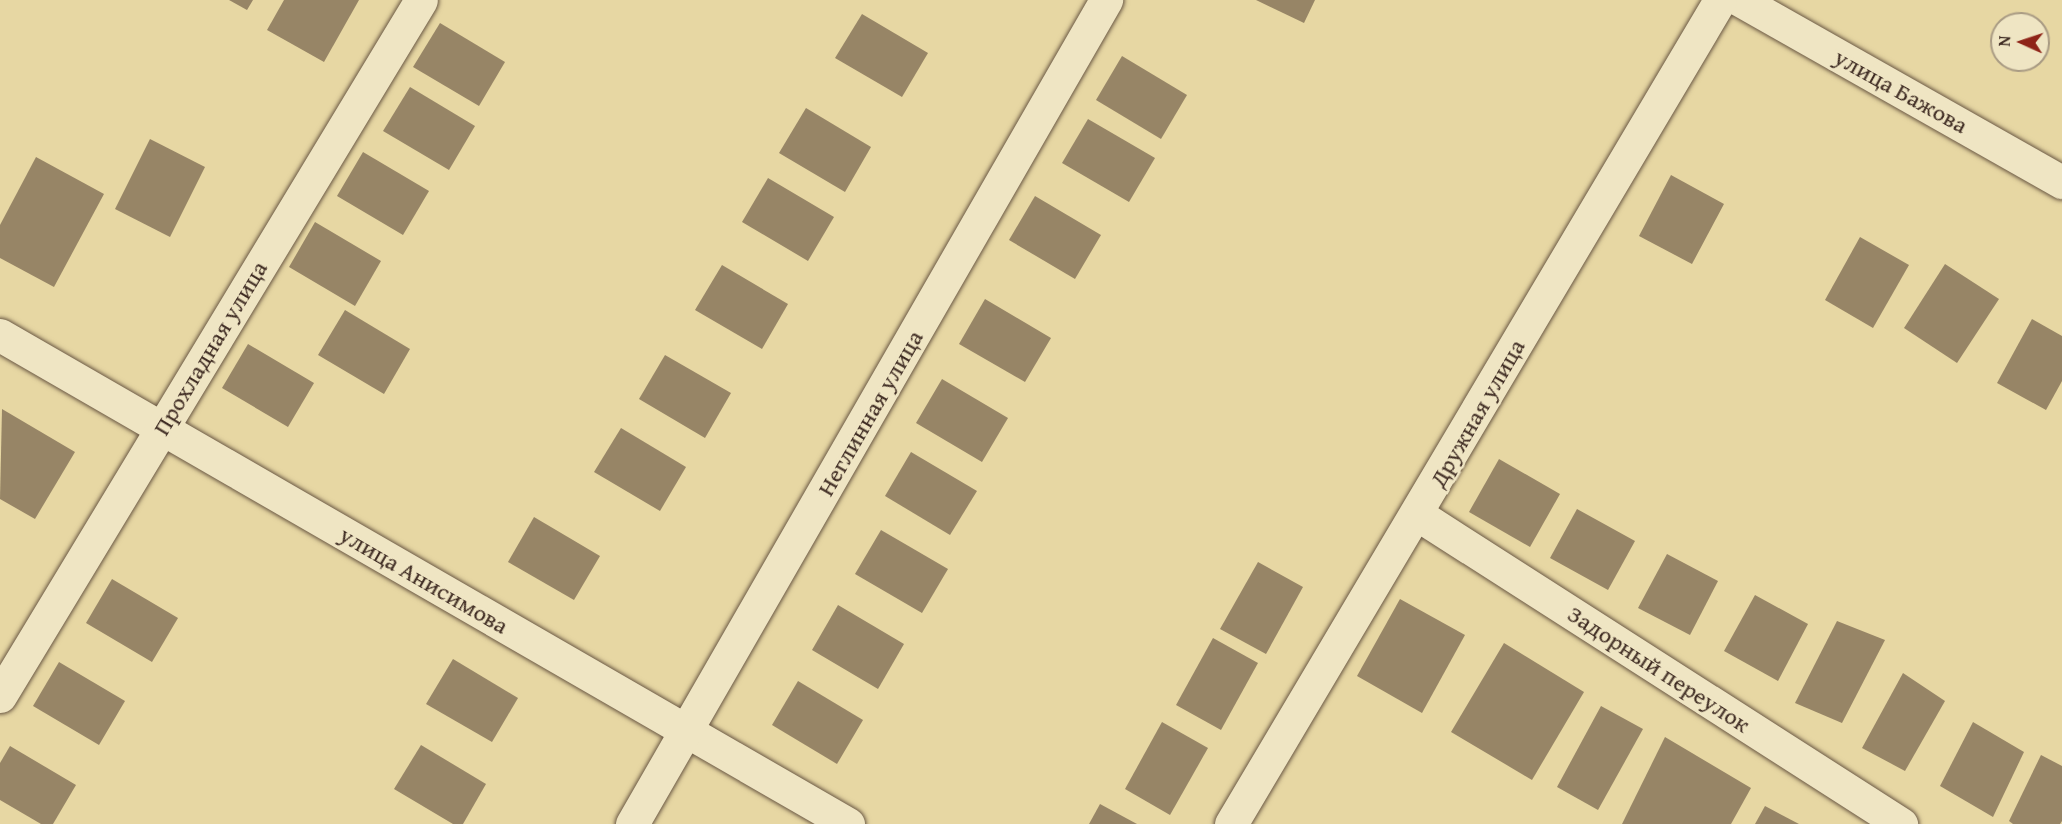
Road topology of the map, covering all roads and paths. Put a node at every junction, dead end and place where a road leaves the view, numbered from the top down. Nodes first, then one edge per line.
1 (421, 0) edge
2 (1106, 0) edge
3 (1720, 0) edge
4 (1740, 0) edge
5 (2062, 182) edge
6 (0, 335) edge
7 (162, 429) junction
8 (1417, 514) junction
9 (0, 696) edge
10 (687, 733) junction
11 (632, 824) edge
12 (848, 824) edge
13 (1232, 824) edge
14 (1901, 824) edge

1 - 7 street, Прохладная улица
2 - 10 street, Неглинная улица
3 - 8 street, Дружная улица
4 - 5 street, улица Бажова
6 - 7 street, улица Анисимова
7 - 9 street, Прохладная улица
7 - 10 street, улица Анисимова
8 - 13 street, Дружная улица
8 - 14 street, Задорный переулок
10 - 11 street, Неглинная улица
10 - 12 street, улица Анисимова

